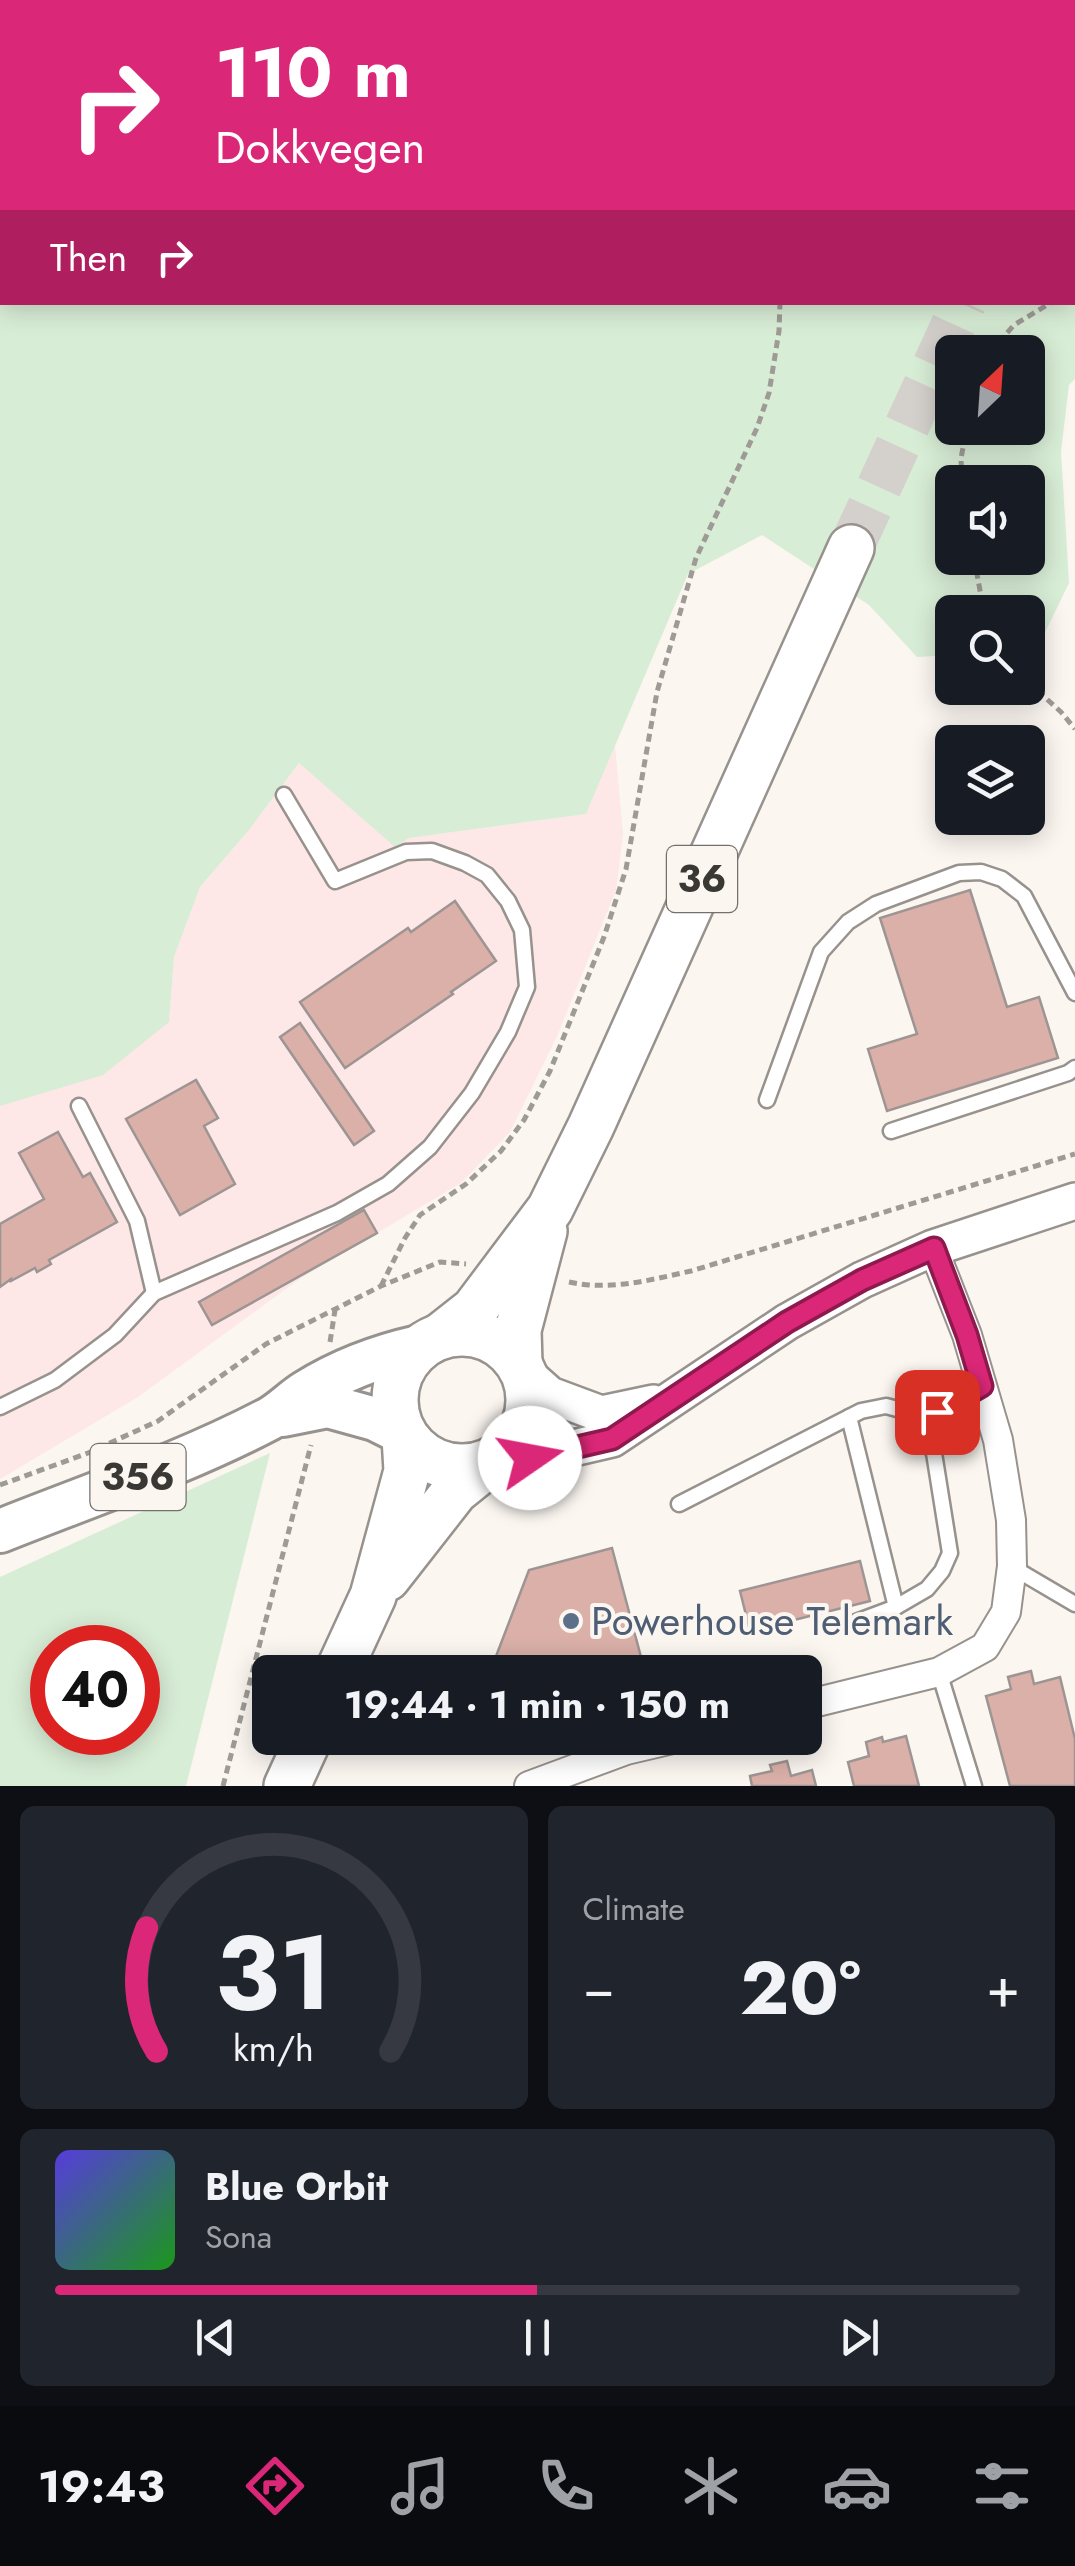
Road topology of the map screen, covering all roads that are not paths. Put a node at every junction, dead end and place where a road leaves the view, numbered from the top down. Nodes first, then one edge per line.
1 (851, 548) tunnel mouth
2 (284, 795) dead end
3 (1071, 976) edge
4 (1075, 993) edge
5 (1075, 1068) edge
6 (767, 1100) dead end
7 (79, 1106) dead end
8 (890, 1131) dead end
9 (1075, 1200) edge
10 (550, 1210) junction
11 (934, 1248) junction
12 (154, 1293) junction
13 (430, 1342) junction
14 (521, 1368) junction
15 (982, 1386) junction
16 (668, 1400) junction
17 (0, 1407) edge
18 (272, 1417) junction
19 (849, 1417) junction
20 (916, 1421) junction
21 (404, 1435) junction
22 (493, 1460) junction
23 (679, 1504) dead end
24 (0, 1530) edge
25 (1012, 1566) junction
26 (374, 1596) junction
27 (1075, 1604) edge
28 (896, 1606) junction
29 (856, 1622) dead end
30 (346, 1655) edge
31 (940, 1672) junction
32 (822, 1701) edge
33 (301, 1755) edge
34 (612, 1755) edge
35 (287, 1786) edge
36 (528, 1786) edge
37 (974, 1786) edge

1 - 10 highway, 36
2 - 12 lane
3 - 4 lane
3 - 6 lane
5 - 8 lane
7 - 12 lane
9 - 11 street
10 - 13 highway, 36
10 - 14 highway, 36
11 - 15 street
11 - 16 street
12 - 17 lane
13 - 14 highway
13 - 18 main road, 356
13 - 21 highway, 36
14 - 16 street
14 - 22 highway, 36
15 - 20 lane
15 - 25 street
16 - 22 street
18 - 21 main road, 356
18 - 24 main road, 356
19 - 20 lane
19 - 23 lane
19 - 28 lane
20 - 28 lane
21 - 22 highway
21 - 26 highway, 36
22 - 26 highway, 36
25 - 27 lane
25 - 31 street
26 - 30 highway, 36
28 - 29 lane
31 - 32 street
31 - 37 lane
33 - 35 highway
34 - 36 street

